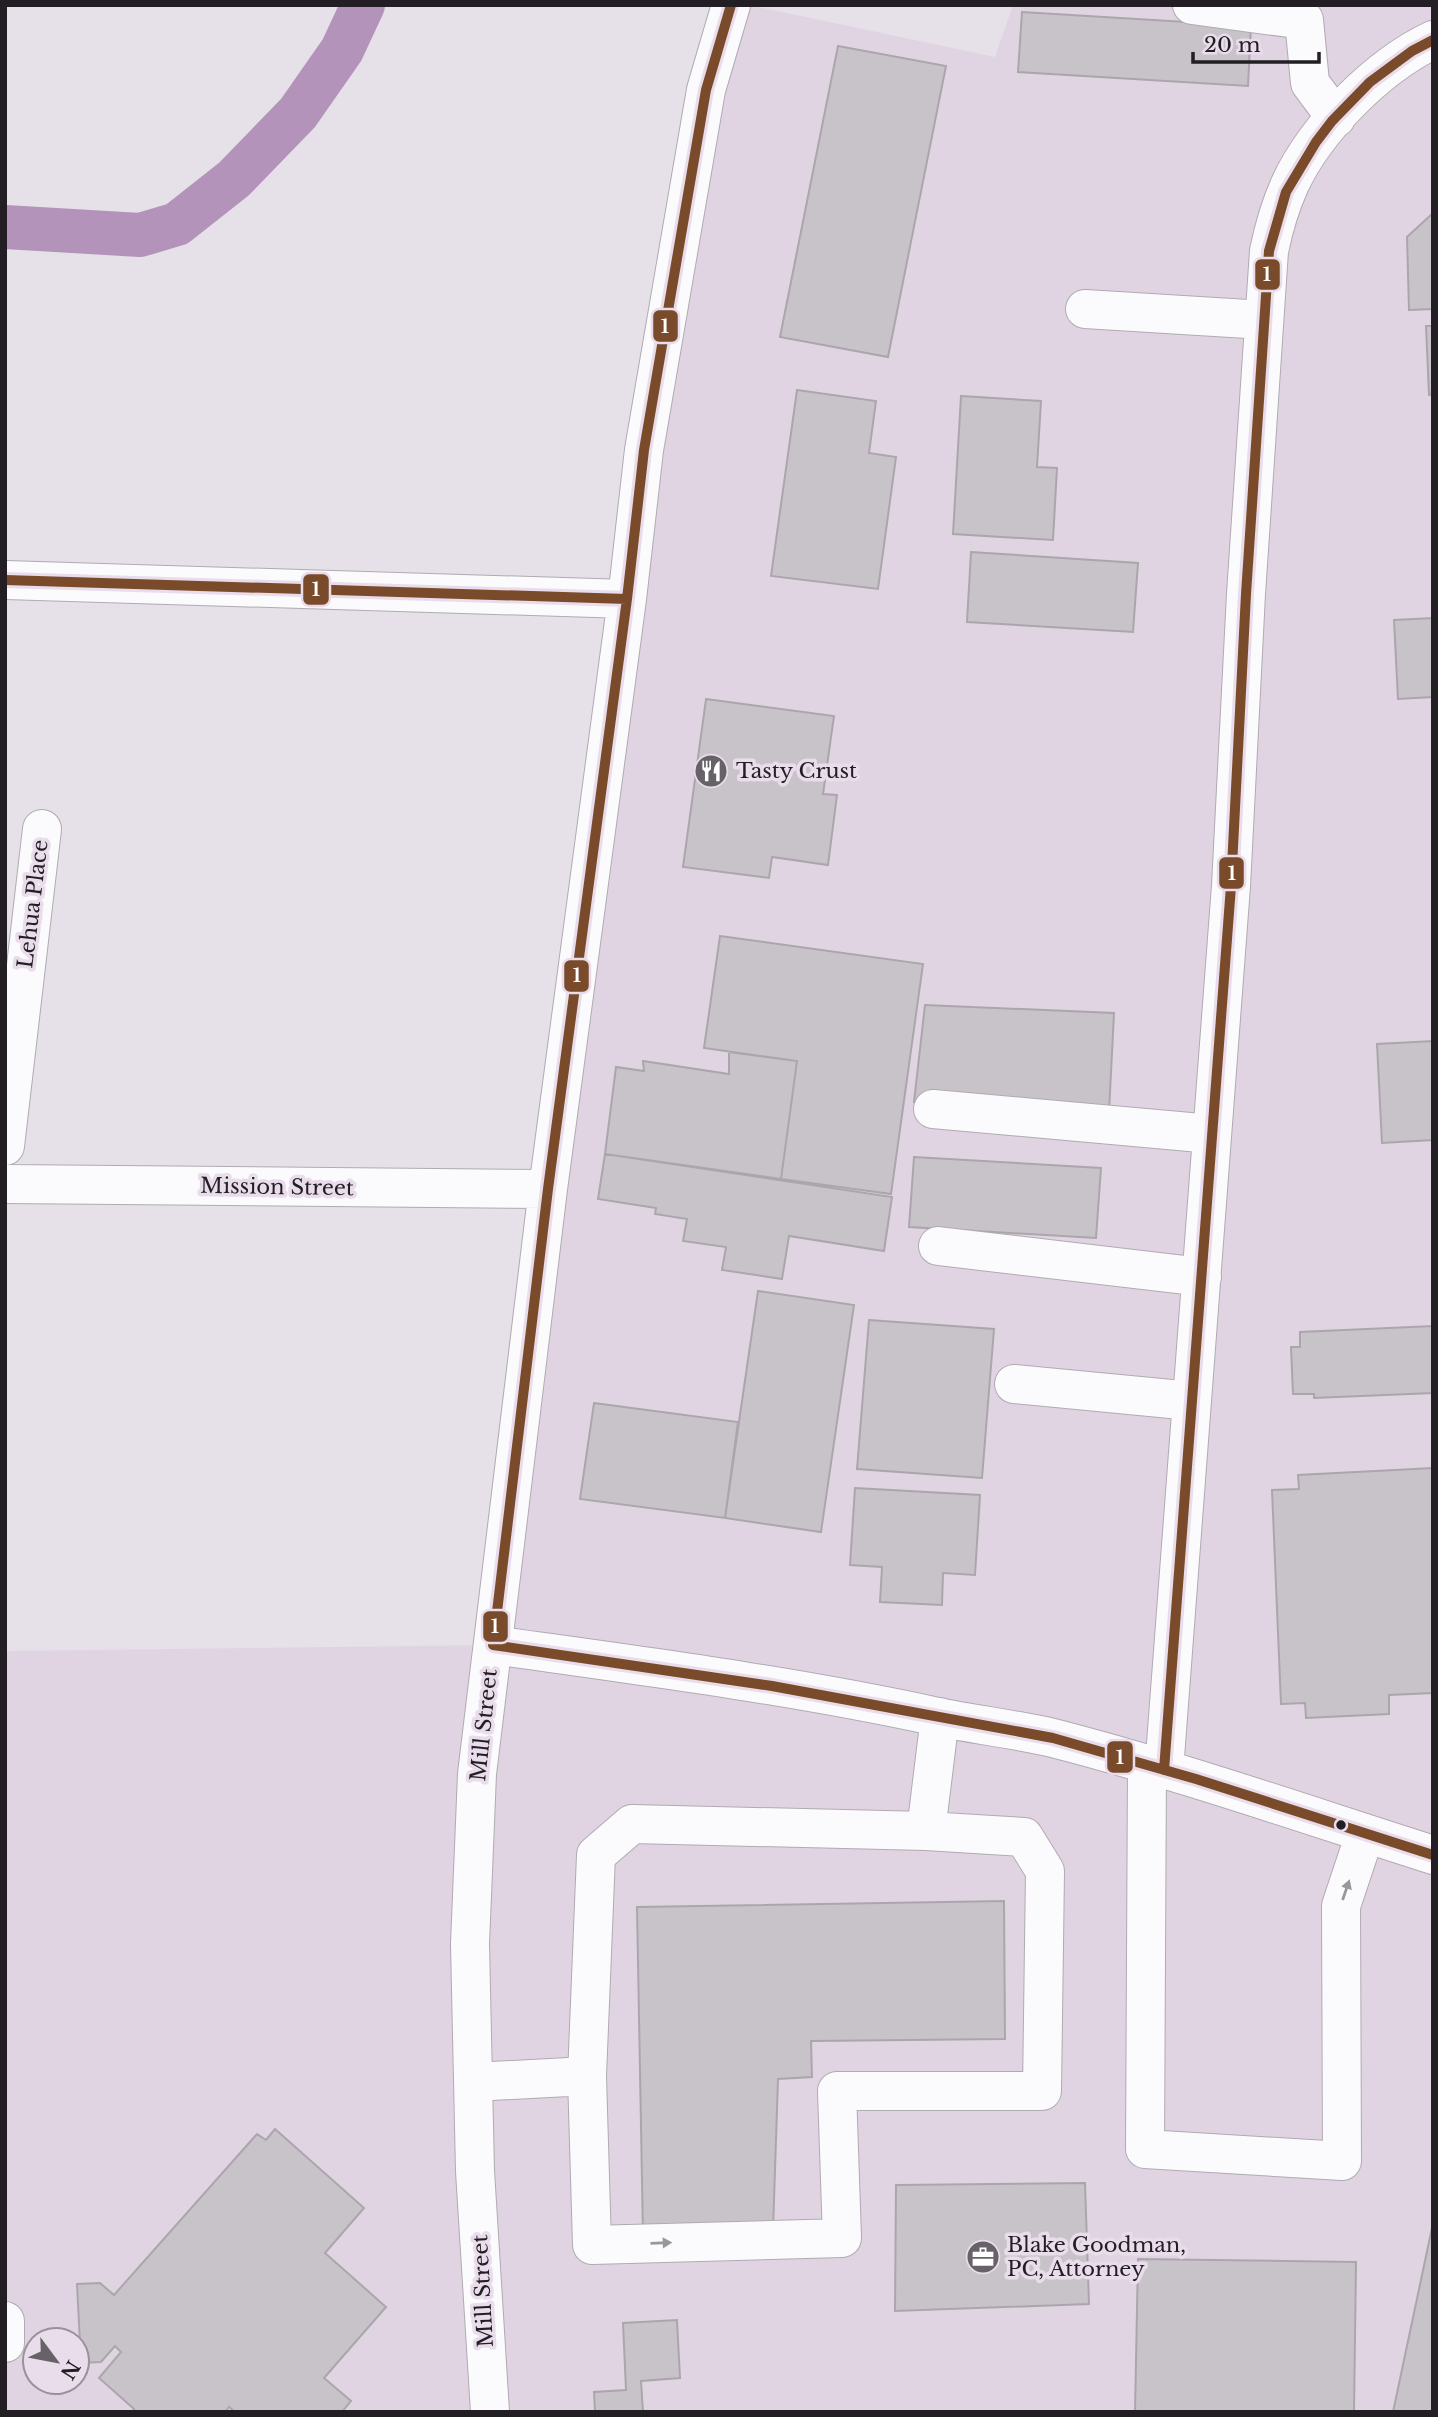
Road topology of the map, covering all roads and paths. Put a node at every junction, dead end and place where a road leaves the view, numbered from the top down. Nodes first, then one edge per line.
1 (730, 5) edge
2 (1192, 5) edge
3 (1433, 40) edge
4 (1336, 118) junction
5 (1085, 309) dead end
6 (1264, 320) junction
7 (5, 580) edge
8 (627, 599) junction
9 (42, 829) dead end
10 (933, 1109) dead end
11 (1212, 1135) junction
12 (5, 1146) edge
13 (5, 1184) edge
14 (548, 1189) junction
15 (938, 1246) dead end
16 (1202, 1277) junction
17 (1014, 1384) dead end
18 (1192, 1401) junction
19 (493, 1645) junction
20 (940, 1717) junction
21 (1155, 1768) junction
22 (926, 1831) junction
23 (1365, 1834) junction
24 (1433, 1855) edge
25 (587, 2076) junction
26 (473, 2082) junction
27 (5, 2321) edge
28 (5, 2343) edge
29 (490, 2412) edge

1 - 8 street, Mill Street
2 - 4 street
3 - 4 street
4 - 6 street
5 - 6 street
6 - 11 street
7 - 8 street
8 - 14 street, Mill Street
9 - 12 street, Lehua Place
10 - 11 street
11 - 16 street
13 - 14 street, Mission Street
14 - 19 street, Mill Street
15 - 16 street
16 - 18 street
17 - 18 street
18 - 21 street
19 - 20 street
19 - 26 street, Mill Street
20 - 21 street
20 - 22 street
21 - 23 street
21 -> 23 street
22 - 25 street
25 -> 22 street
23 - 24 street
25 - 26 street
26 - 29 street, Mill Street
27 - 28 street

